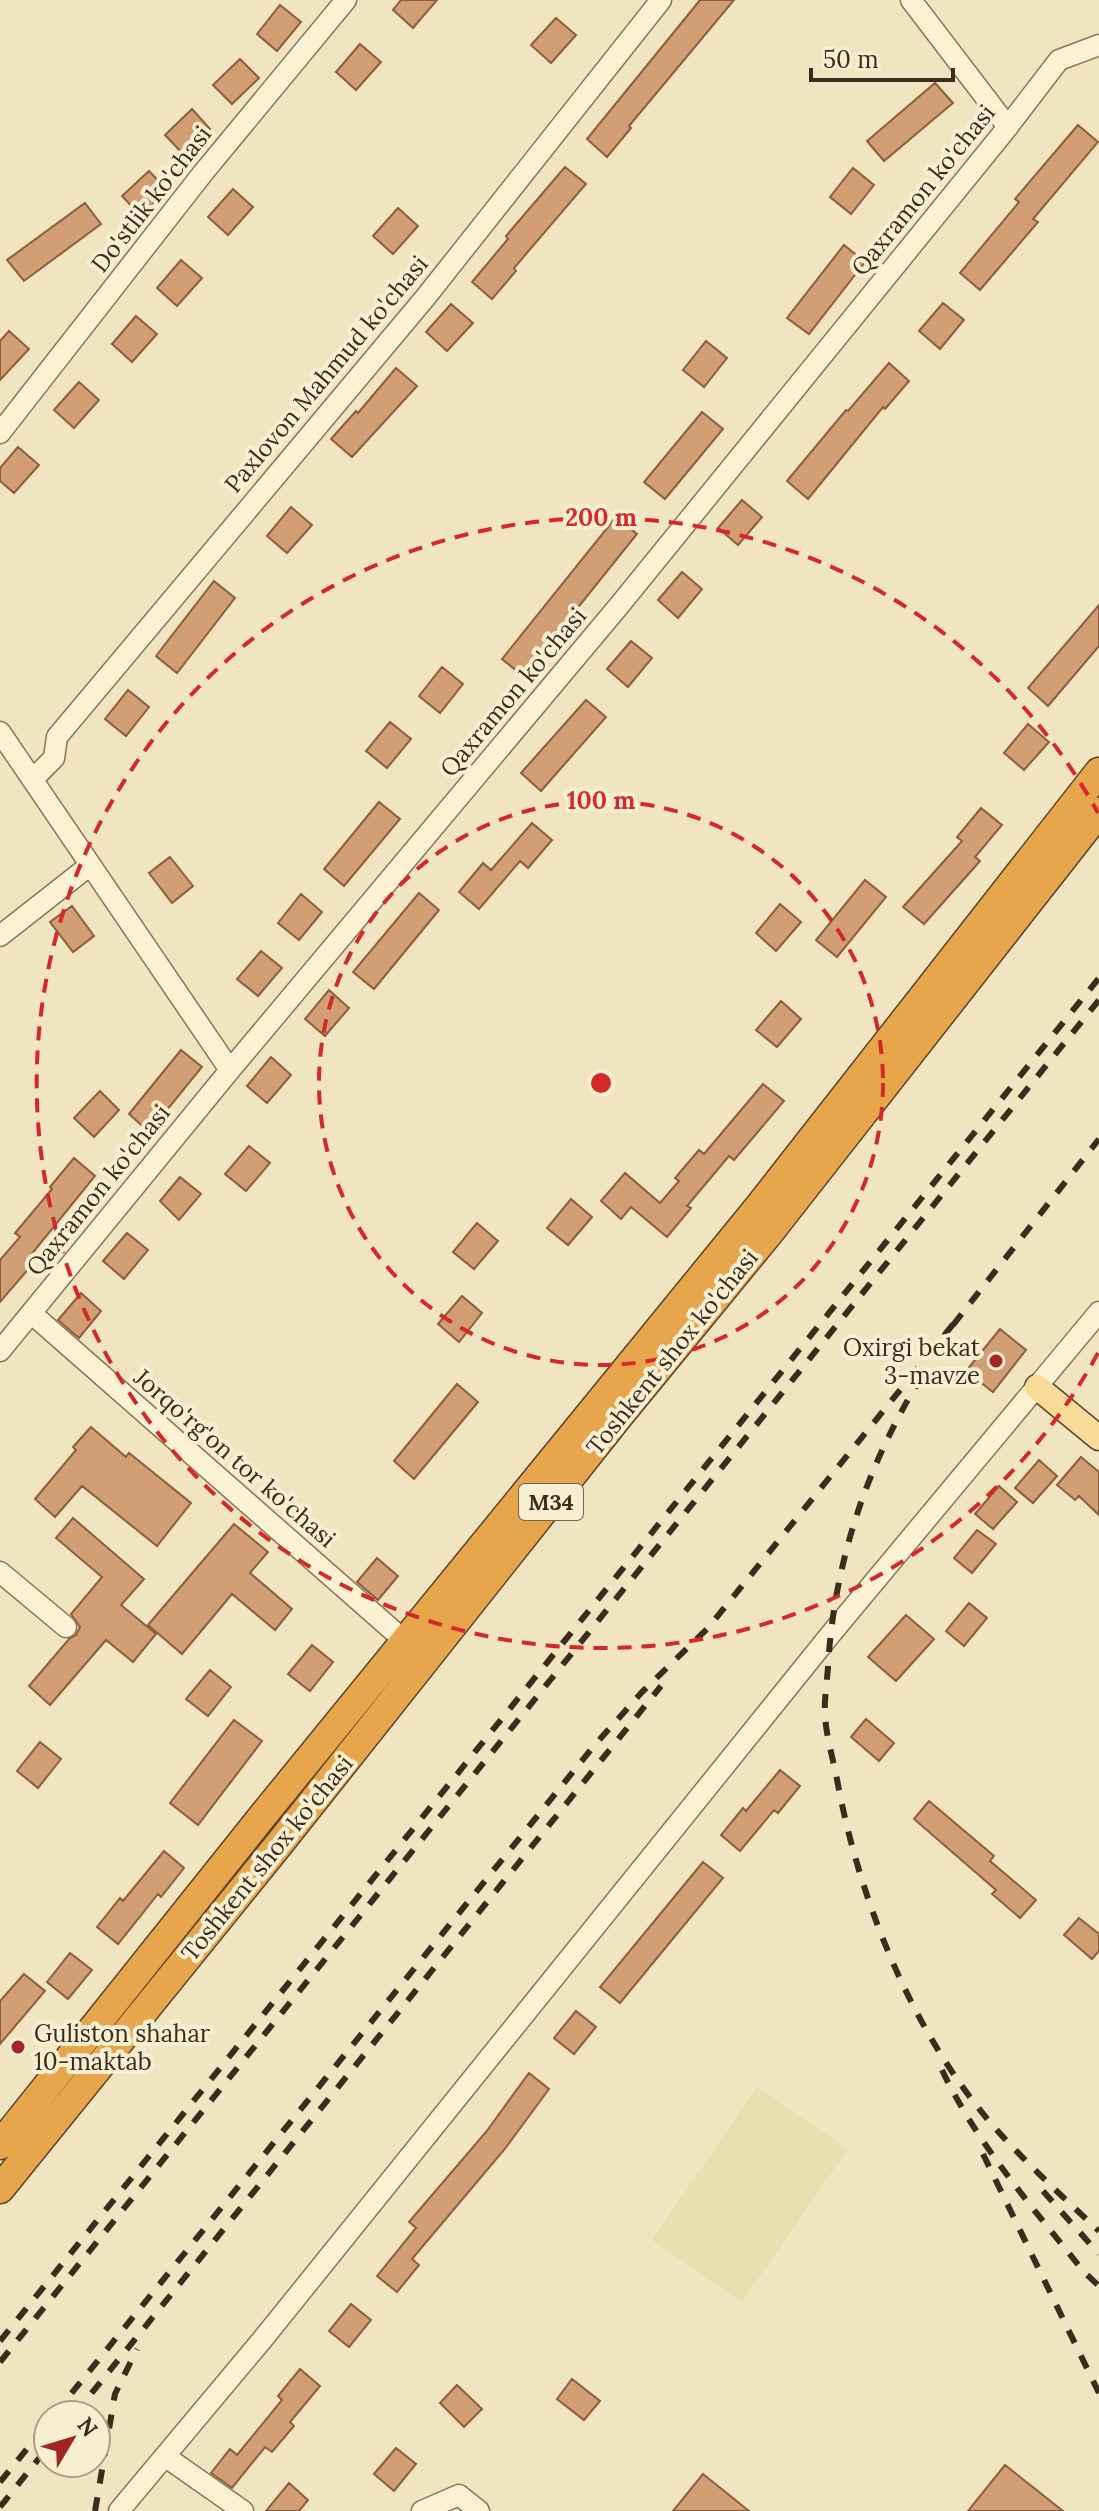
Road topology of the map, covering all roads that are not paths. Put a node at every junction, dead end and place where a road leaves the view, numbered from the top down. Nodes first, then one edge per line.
1 (346, 0) edge
2 (661, 0) edge
3 (911, 0) edge
4 (1099, 45) edge
5 (1008, 127) junction
6 (0, 433) edge
7 (0, 732) edge
8 (1099, 772) edge
9 (33, 779) junction
10 (1099, 812) edge
11 (89, 866) junction
12 (0, 936) edge
13 (230, 1070) junction
14 (1099, 1312) edge
15 (31, 1313) junction
16 (0, 1351) edge
17 (1037, 1387) junction
18 (610, 1410) junction
19 (1099, 1438) edge
20 (0, 1572) edge
21 (66, 1627) dead end
22 (406, 1642) junction
23 (0, 2145) edge
24 (0, 2189) edge
25 (166, 2457) junction
26 (119, 2511) edge
27 (243, 2511) edge
28 (422, 2511) edge
29 (479, 2511) edge

1 - 6 street, Do'stlik ko'chasi
2 - 9 street, Paxlovon Mahmud ko'chasi
3 - 5 street
4 - 5 street, Qaxramon ko'chasi
5 - 13 street, Qaxramon ko'chasi
7 - 9 street
8 - 18 highway, Toshkent shox ko'chasi / M34
9 - 11 street
10 - 18 highway, Toshkent shox ko'chasi / M34
11 - 12 street
11 - 13 street
13 - 15 street, Qaxramon ko'chasi
14 - 17 street
15 - 16 street, Qaxramon ko'chasi
15 - 22 street, Jorqo'rg'on tor ko'chasi
17 - 19 main road
17 - 25 street
18 - 22 highway, Toshkent shox ko'chasi / M34
18 - 24 highway, Toshkent shox ko'chasi / M34
20 - 21 street
22 - 23 highway, Toshkent shox ko'chasi / M34
25 - 26 street
25 - 27 street
28 - 29 street

